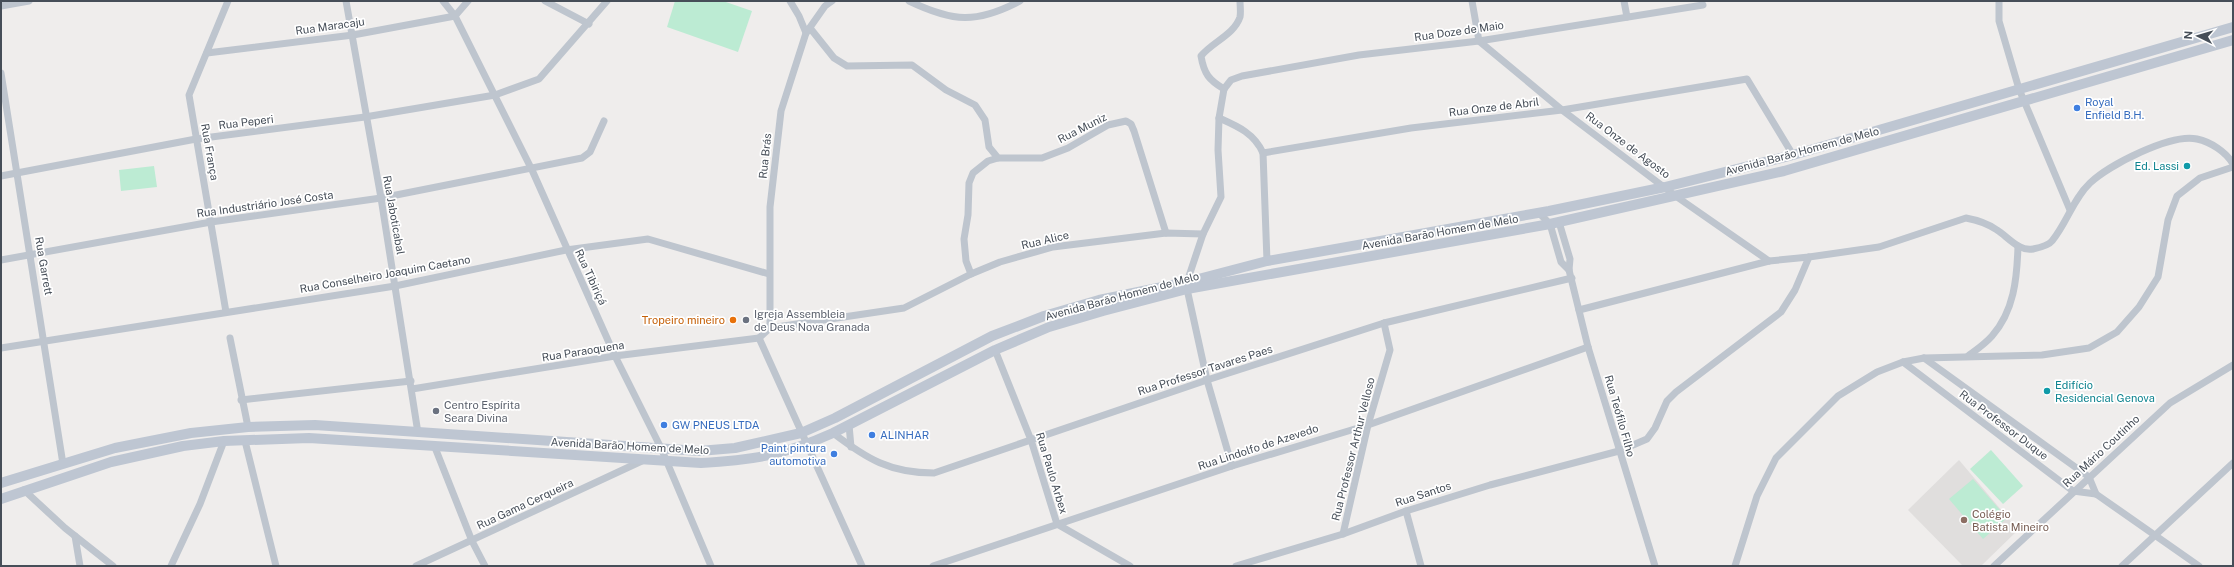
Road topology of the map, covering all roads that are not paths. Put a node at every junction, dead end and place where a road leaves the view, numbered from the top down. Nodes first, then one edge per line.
1 (29, 1) edge
2 (228, 1) edge
3 (346, 1) edge
4 (443, 1) edge
5 (468, 1) edge
6 (545, 1) edge
7 (607, 1) edge
8 (790, 1) edge
9 (832, 1) edge
10 (909, 1) edge
11 (1020, 1) edge
12 (1240, 1) edge
13 (1472, 1) edge
14 (1624, 1) edge
15 (1999, 1) edge
16 (1702, 5) dead end
17 (1, 6) edge
18 (455, 16) junction
19 (1627, 17) junction
20 (589, 24) junction
21 (2233, 27) edge
22 (808, 30) junction
23 (353, 35) junction
24 (2233, 40) edge
25 (1479, 41) junction
26 (207, 53) junction
27 (1, 73) edge
28 (2, 87) edge
29 (1224, 89) junction
30 (2019, 89) junction
31 (495, 95) junction
32 (2025, 101) junction
33 (1562, 110) junction
34 (365, 117) junction
35 (1219, 118) junction
36 (604, 121) dead end
37 (196, 139) junction
38 (1263, 153) junction
39 (1793, 156) junction
40 (998, 158) junction
41 (2233, 166) edge
42 (532, 170) junction
43 (1784, 171) junction
44 (17, 173) junction
45 (1, 176) edge
46 (1665, 187) junction
47 (1677, 197) junction
48 (381, 198) junction
49 (2070, 210) junction
50 (1539, 213) junction
51 (212, 222) junction
52 (1555, 223) junction
53 (1166, 233) junction
54 (1203, 234) junction
55 (2018, 246) junction
56 (566, 250) junction
57 (30, 255) junction
58 (1809, 257) junction
59 (1, 260) edge
60 (1769, 260) junction
61 (1267, 262) junction
62 (769, 274) junction
63 (972, 274) junction
64 (1572, 278) junction
65 (1187, 285) junction
66 (395, 286) junction
67 (1579, 310) junction
68 (226, 312) junction
69 (1384, 323) junction
70 (770, 328) junction
71 (230, 338) dead end
72 (758, 338) junction
73 (45, 341) junction
74 (1588, 347) junction
75 (1, 348) edge
76 (995, 350) junction
77 (615, 356) junction
78 (1968, 356) junction
79 (1924, 358) junction
80 (1903, 362) junction
81 (2233, 364) edge
82 (411, 380) junction
83 (1207, 380) junction
84 (412, 389) junction
85 (241, 400) junction
86 (849, 425) junction
87 (1368, 425) junction
88 (248, 427) junction
89 (418, 433) junction
90 (833, 433) junction
91 (800, 434) junction
92 (244, 440) junction
93 (1031, 440) junction
94 (224, 441) junction
95 (434, 445) junction
96 (807, 445) junction
97 (851, 447) junction
98 (661, 448) junction
99 (1619, 451) junction
100 (644, 460) junction
101 (666, 461) junction
102 (2233, 463) edge
103 (63, 464) junction
104 (1232, 466) junction
105 (2089, 477) junction
106 (3, 479) edge
107 (24, 490) junction
108 (2073, 491) junction
109 (2096, 494) junction
110 (1, 499) edge
111 (1406, 511) junction
112 (1056, 524) junction
113 (1343, 534) junction
114 (75, 536) junction
115 (2155, 536) junction
116 (472, 540) junction
117 (80, 566) edge
118 (113, 566) edge
119 (171, 566) edge
120 (276, 566) edge
121 (416, 566) edge
122 (485, 566) edge
123 (711, 566) edge
124 (862, 566) edge
125 (933, 566) edge
126 (1130, 566) edge
127 (1236, 566) edge
128 (1421, 566) edge
129 (1655, 566) edge
130 (1735, 566) edge
131 (1994, 566) edge
132 (2122, 566) edge
133 (2198, 566) edge

1 - 17 street
2 - 26 street, Rua França
3 - 23 street, Rua Jaboticabal
4 - 18 street, Rua Tibiriçá
5 - 18 street
6 - 20 street
7 - 20 street, Rua Peperi
8 - 22 street
9 - 22 street, Rua Brás
10 - 11 street
12 - 29 street
13 - 25 street
14 - 19 street
15 - 30 street
16 - 19 street, Rua Doze de Maio
18 - 23 street, Rua Maracaju
18 - 31 street, Rua Tibiriçá
19 - 25 street, Rua Doze de Maio
20 - 31 street, Rua Peperi
21 - 30 main road, Avenida Barão Homem de Melo
22 - 40 street
22 - 62 street, Rua Brás
23 - 26 street, Rua Maracaju
23 - 34 street, Rua Jaboticabal
24 - 32 main road, Avenida Barão Homem de Melo
25 - 29 street, Rua Doze de Maio
25 - 33 street, Rua Onze de Agosto
26 - 37 street, Rua França
27 - 28 street, Rua Garrett
28 - 44 street, Rua Garrett
29 - 35 street
30 - 32 street
30 - 39 main road, Avenida Barão Homem de Melo
31 - 34 street, Rua Peperi
31 - 42 street, Rua Tibiriçá
32 - 43 main road, Avenida Barão Homem de Melo
32 - 49 street
33 - 38 street, Rua Onze de Abril
33 - 39 street, Rua Onze de Abril
33 - 46 street, Rua Onze de Agosto
34 - 37 street, Rua Peperi
34 - 48 street, Rua Jaboticabal
35 - 38 street
35 - 54 street
36 - 42 street, Rua Industriário José Costa
37 - 44 street, Rua Peperi
37 - 51 street, Rua França
38 - 61 street
39 - 43 main road
39 - 46 main road, Avenida Barão Homem de Melo
40 - 53 street, Rua Muniz
40 - 63 street
41 - 49 street
41 - 78 street
42 - 48 street, Rua Industriário José Costa
42 - 56 street, Rua Tibiriçá
43 - 47 main road, Avenida Barão Homem de Melo
44 - 45 street, Rua Peperi
44 - 57 street, Rua Garrett
46 - 47 street, Rua Onze de Agosto
46 - 50 main road, Avenida Barão Homem de Melo
47 - 52 main road, Avenida Barão Homem de Melo
47 - 60 street, Rua Onze de Agosto
48 - 51 street, Rua Industriário José Costa
48 - 66 street, Rua Jaboticabal
49 - 55 street
50 - 52 street
50 - 61 main road, Avenida Barão Homem de Melo
51 - 57 street, Rua Industriário José Costa
51 - 68 street, Rua França
52 - 64 street, Rua Teófilo Filho
52 - 65 main road, Avenida Barão Homem de Melo
53 - 54 street, Rua Alice
53 - 63 street, Rua Alice
54 - 65 street
55 - 58 street
55 - 78 street
56 - 62 street, Rua Conselheiro Joaquim Caetano
56 - 66 street, Rua Conselheiro Joaquim Caetano
56 - 77 street, Rua Tibiriçá
57 - 59 street, Rua Industriário José Costa
57 - 73 street, Rua Garrett
58 - 60 street
58 - 99 street, Rua Santos
60 - 67 street
61 - 65 main road, Avenida Barão Homem de Melo
62 - 70 street, Rua Brás
63 - 70 street, Rua Alice
64 - 67 street, Rua Teófilo Filho
64 - 69 street, Rua Professor Tavares Paes
65 - 76 main road, Avenida Barão Homem de Melo
65 - 83 street
65 - 91 main road, Avenida Barão Homem de Melo
66 - 68 street, Rua Conselheiro Joaquim Caetano
66 - 82 street, Rua Jaboticabal
67 - 74 street, Rua Teófilo Filho
68 - 73 street, Rua Conselheiro Joaquim Caetano
69 - 83 street, Rua Professor Tavares Paes
69 - 87 street, Rua Professor Arthur Velloso
70 - 72 street
71 - 85 street
72 - 77 street, Rua Paraoquena
72 - 91 street
73 - 75 street, Rua Conselheiro Joaquim Caetano
73 - 103 street, Rua Garrett
74 - 87 street, Rua Lindolfo de Azevedo
74 - 99 street, Rua Teófilo Filho
76 - 86 main road, Avenida Barão Homem de Melo
76 - 93 street, Rua Paulo Arbex
77 - 84 street, Rua Paraoquena
77 - 98 street, Rua Tibiriçá
78 - 79 street
79 - 80 street
79 - 105 street, Rua Professor Duque
80 - 108 street, Rua Professor Duque
80 - 130 street
81 - 105 street, Rua Mário Coutinho
82 - 84 street, Rua Jaboticabal
82 - 85 street
83 - 93 street, Rua Professor Tavares Paes
83 - 104 street
84 - 89 street, Rua Jaboticabal
85 - 88 street
86 - 90 main road, Avenida Barão Homem de Melo
86 - 97 street
87 - 104 street, Rua Lindolfo de Azevedo
87 - 113 street, Rua Professor Arthur Velloso
88 - 89 main road, Avenida Barão Homem de Melo
88 - 103 main road, Avenida Barão Homem de Melo
89 - 98 main road, Avenida Barão Homem de Melo
90 - 96 main road, Avenida Barão Homem de Melo
90 - 97 street, Rua Professor Tavares Paes
91 - 96 street
91 - 98 main road, Avenida Barão Homem de Melo
92 - 94 main road, Avenida Barão Homem de Melo
92 - 95 main road, Avenida Barão Homem de Melo
92 - 120 street
93 - 97 street, Rua Professor Tavares Paes
93 - 112 street, Rua Paulo Arbex
94 - 107 main road, Avenida Barão Homem de Melo
94 - 119 street
95 - 100 main road, Avenida Barão Homem de Melo
95 - 116 street
96 - 101 main road, Avenida Barão Homem de Melo
96 - 124 street
98 - 101 street, Rua Tibiriçá
99 - 111 street, Rua Santos
99 - 129 street, Rua Teófilo Filho
100 - 101 main road, Avenida Barão Homem de Melo
100 - 116 street, Rua Gama Cerqueira
101 - 123 street, Rua Tibiriçá
102 - 115 street
103 - 106 main road, Avenida Barão Homem de Melo
104 - 112 street, Rua Lindolfo de Azevedo
105 - 108 street, Rua Mário Coutinho
105 - 109 street
107 - 110 main road, Avenida Barão Homem de Melo
107 - 114 street
108 - 109 street, Rua Professor Duque
108 - 131 street, Rua Mário Coutinho
109 - 115 street, Rua Professor Duque
111 - 113 street, Rua Santos
111 - 128 street
112 - 125 street, Rua Lindolfo de Azevedo
112 - 126 street, Rua Paulo Arbex
113 - 127 street, Rua Santos
114 - 117 street
114 - 118 street
115 - 132 street
115 - 133 street, Rua Professor Duque
116 - 121 street, Rua Gama Cerqueira
116 - 122 street

